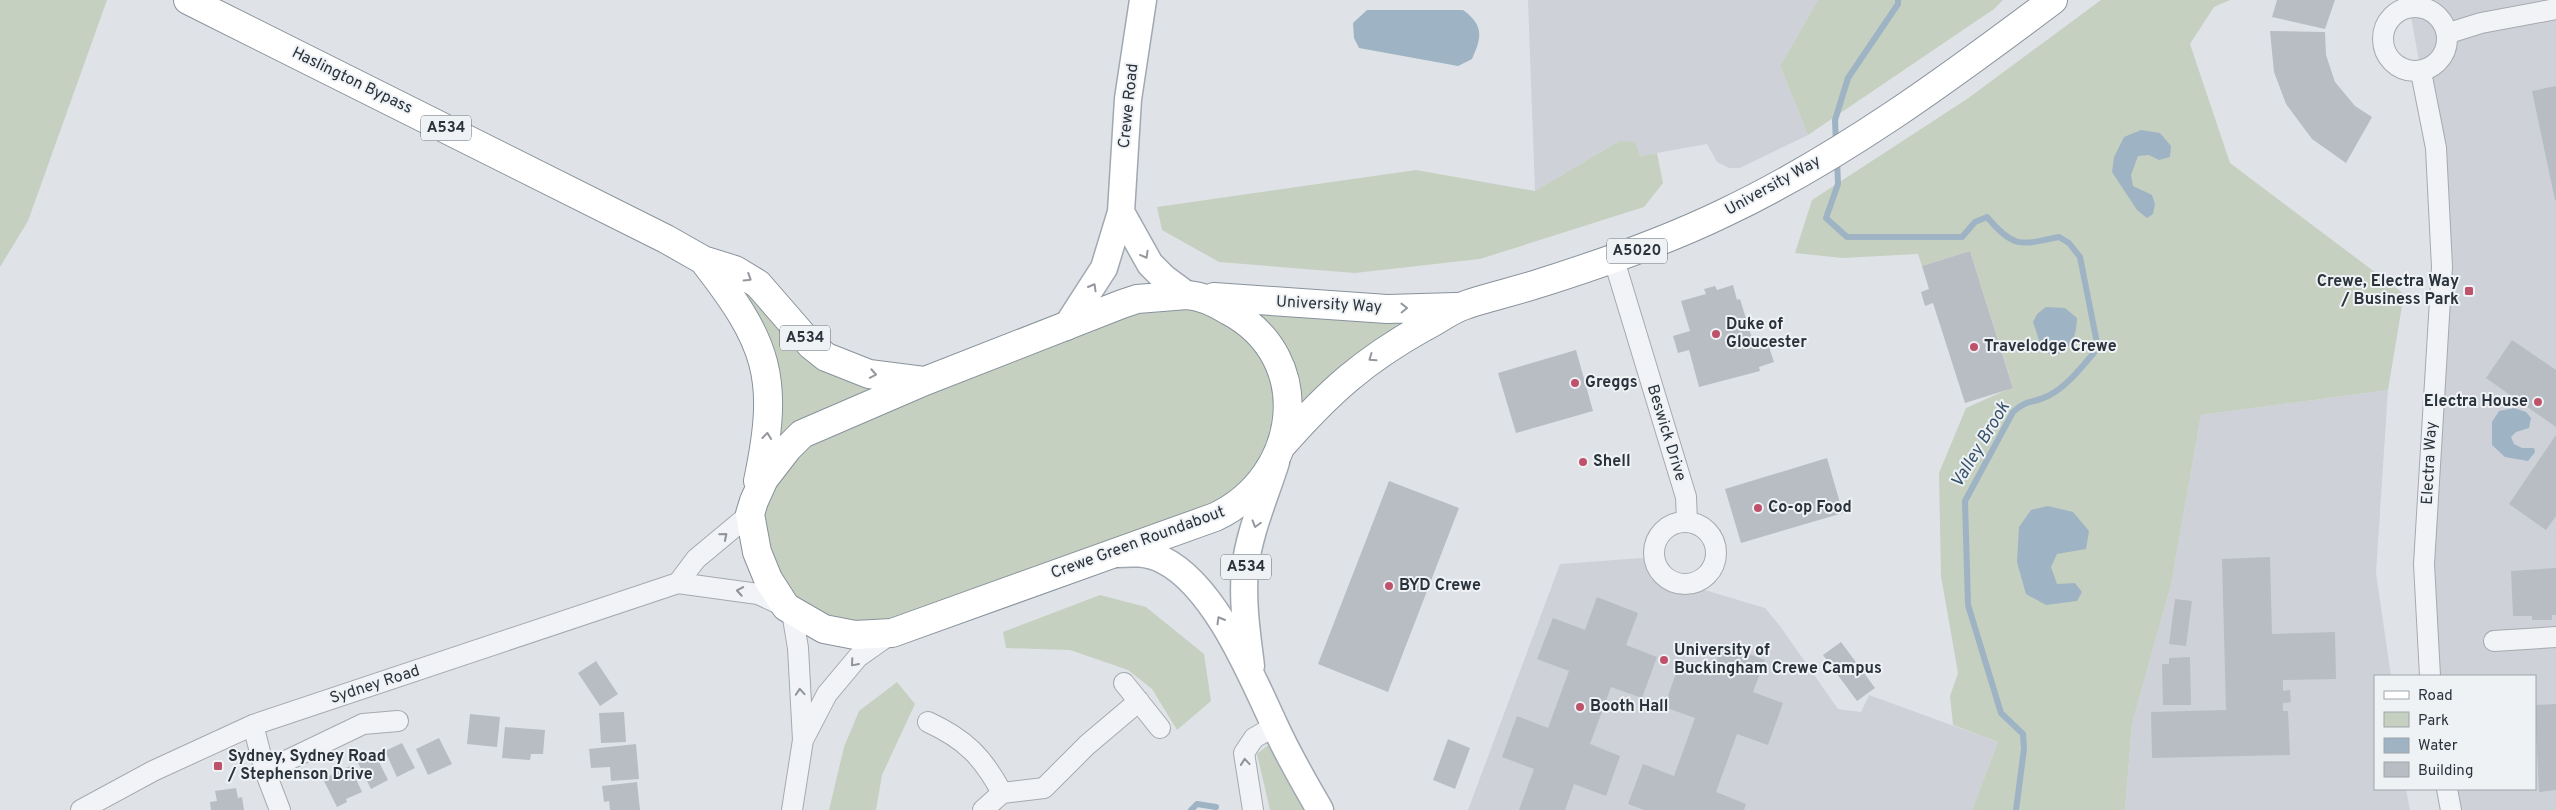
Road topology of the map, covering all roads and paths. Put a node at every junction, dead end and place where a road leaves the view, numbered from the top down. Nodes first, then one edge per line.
1 (188, 0) edge
2 (1143, 0) edge
3 (2053, 0) edge
4 (2556, 9) edge
5 (2449, 33) junction
6 (2421, 72) junction
7 (1121, 212) junction
8 (703, 260) junction
9 (1614, 260) junction
10 (1193, 295) junction
11 (1460, 307) junction
12 (1066, 328) junction
13 (925, 381) junction
14 (1279, 453) junction
15 (752, 507) junction
16 (1687, 521) dead end
17 (1112, 554) junction
18 (678, 583) junction
19 (789, 610) junction
20 (892, 633) junction
21 (2556, 637) edge
22 (2494, 640) dead end
23 (2430, 675) edge
24 (1253, 677) junction
25 (1124, 683) dead end
26 (1139, 701) junction
27 (398, 721) dead end
28 (928, 722) dead end
29 (253, 725) junction
30 (1275, 726) junction
31 (1160, 728) dead end
32 (803, 740) junction
33 (264, 771) junction
34 (2447, 790) edge
35 (1002, 793) junction
36 (81, 810) edge
37 (280, 810) edge
38 (792, 810) edge
39 (984, 810) edge
40 (1253, 810) edge
41 (1320, 810) edge
42 (2451, 810) edge

1 - 8 highway, Haslington Bypass / A534
2 - 7 main road, Crewe Road
3 - 9 highway, University Way / A5020
4 - 5 street
5 - 6 street
5 - 6 street
6 - 23 street, Electra Way
7 -> 10 main road
12 -> 7 main road, Crewe Road
8 -> 13 highway, Haslington Bypass / A534
15 -> 8 highway, Haslington Bypass / A534
9 - 11 highway, University Way / A5020
9 - 16 street, Beswick Drive
10 -> 11 highway, University Way / A5020
10 - 12 highway, Crewe Green Roundabout
10 - 14 highway, Crewe Green Roundabout
11 -> 14 highway, University Way / A5020
12 - 13 highway, Crewe Green Roundabout
13 - 15 highway, Crewe Green Roundabout
14 - 17 highway, Crewe Green Roundabout
14 -> 24 main road, A534
18 -> 15 street
15 - 19 highway, Crewe Green Roundabout
17 - 20 highway, Crewe Green Roundabout
24 -> 17 main road, A534
19 -> 18 street, Sydney Road
18 - 29 street, Sydney Road
19 - 20 highway, Crewe Green Roundabout
32 -> 19 street
20 -> 32 street
21 - 22 street
24 - 30 main road, A534
25 - 26 street
26 - 31 street
26 - 35 street
27 - 33 street, Sydney Road
28 - 35 street
29 - 33 street
29 - 36 street, Sydney Road
40 -> 30 street
30 - 41 main road, A534
32 - 38 street
33 - 37 street
34 - 42 street
35 - 39 street

